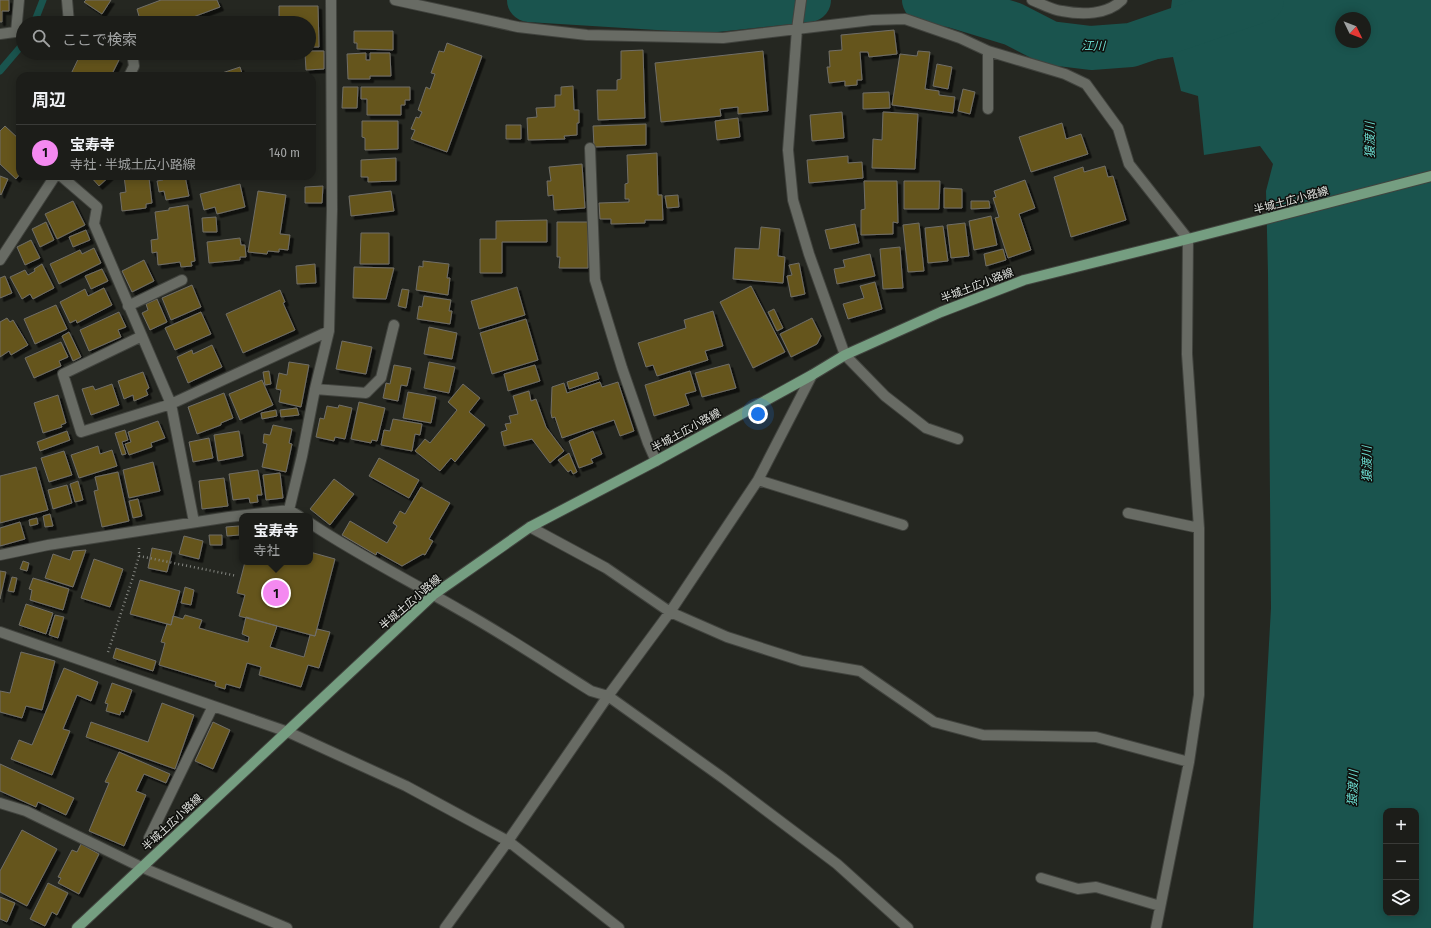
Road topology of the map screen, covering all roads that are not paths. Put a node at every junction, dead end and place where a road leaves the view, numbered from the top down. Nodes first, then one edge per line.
1 (19, 0) edge
2 (66, 0) edge
3 (331, 0) edge
4 (395, 0) edge
5 (801, 0) edge
6 (1032, 0) edge
7 (1122, 0) edge
8 (19, 16) edge
9 (68, 16) edge
10 (797, 28) junction
11 (16, 31) edge
12 (0, 34) edge
13 (988, 51) junction
14 (133, 60) edge
15 (131, 72) edge
16 (988, 109) dead end
17 (590, 148) dead end
18 (1431, 176) edge
19 (52, 180) edge
20 (66, 180) edge
21 (1188, 239) junction
22 (0, 260) edge
23 (182, 280) dead end
24 (128, 306) junction
25 (394, 325) dead end
26 (329, 331) junction
27 (142, 336) junction
28 (845, 355) junction
29 (812, 375) junction
30 (315, 389) junction
31 (171, 404) junction
32 (958, 439) dead end
33 (656, 461) junction
34 (758, 480) junction
35 (289, 510) junction
36 (265, 513) edge
37 (294, 513) edge
38 (1128, 513) dead end
39 (239, 516) edge
40 (194, 522) junction
41 (313, 525) edge
42 (903, 525) dead end
43 (530, 527) junction
44 (1199, 528) junction
45 (0, 555) edge
46 (433, 595) junction
47 (670, 612) junction
48 (0, 632) edge
49 (608, 696) junction
50 (213, 706) junction
51 (288, 732) junction
52 (1189, 762) junction
53 (0, 803) edge
54 (149, 838) dead end
55 (508, 841) junction
56 (141, 867) junction
57 (1041, 878) dead end
58 (1160, 906) junction
59 (77, 928) edge
60 (287, 928) edge
61 (445, 928) edge
62 (619, 928) edge
63 (908, 928) edge
64 (1156, 928) edge

1 - 8 street
2 - 9 street
3 - 26 street
4 - 10 street
5 - 10 street
6 - 7 street
10 - 13 street
10 - 28 street
11 - 12 street
13 - 16 street
13 - 21 street
14 - 15 street
17 - 33 street
18 - 21 main road, 半城土広小路線
19 - 22 street
20 - 24 street
21 - 28 main road, 半城土広小路線
21 - 44 street
23 - 24 street
24 - 27 street
25 - 30 street
26 - 30 street
26 - 31 street
27 - 31 street
27 - 31 street
28 - 29 main road, 半城土広小路線
28 - 32 street
29 - 33 main road, 半城土広小路線
29 - 34 street
30 - 35 street
31 - 40 street
33 - 43 main road, 半城土広小路線
34 - 42 street
34 - 47 street
35 - 36 street
35 - 37 street
38 - 44 street
39 - 40 street
40 - 45 street
41 - 46 street
43 - 46 main road, 半城土広小路線
43 - 47 street
44 - 52 street
46 - 49 street
46 - 51 main road, 半城土広小路線
47 - 49 street
47 - 52 street
48 - 50 street
49 - 55 street
49 - 63 street
50 - 51 street
50 - 54 street
51 - 55 street
51 - 56 main road, 半城土広小路線
52 - 58 street
53 - 56 street
55 - 61 street
55 - 62 street
56 - 59 main road, 半城土広小路線
56 - 60 street
57 - 58 street
58 - 64 street

